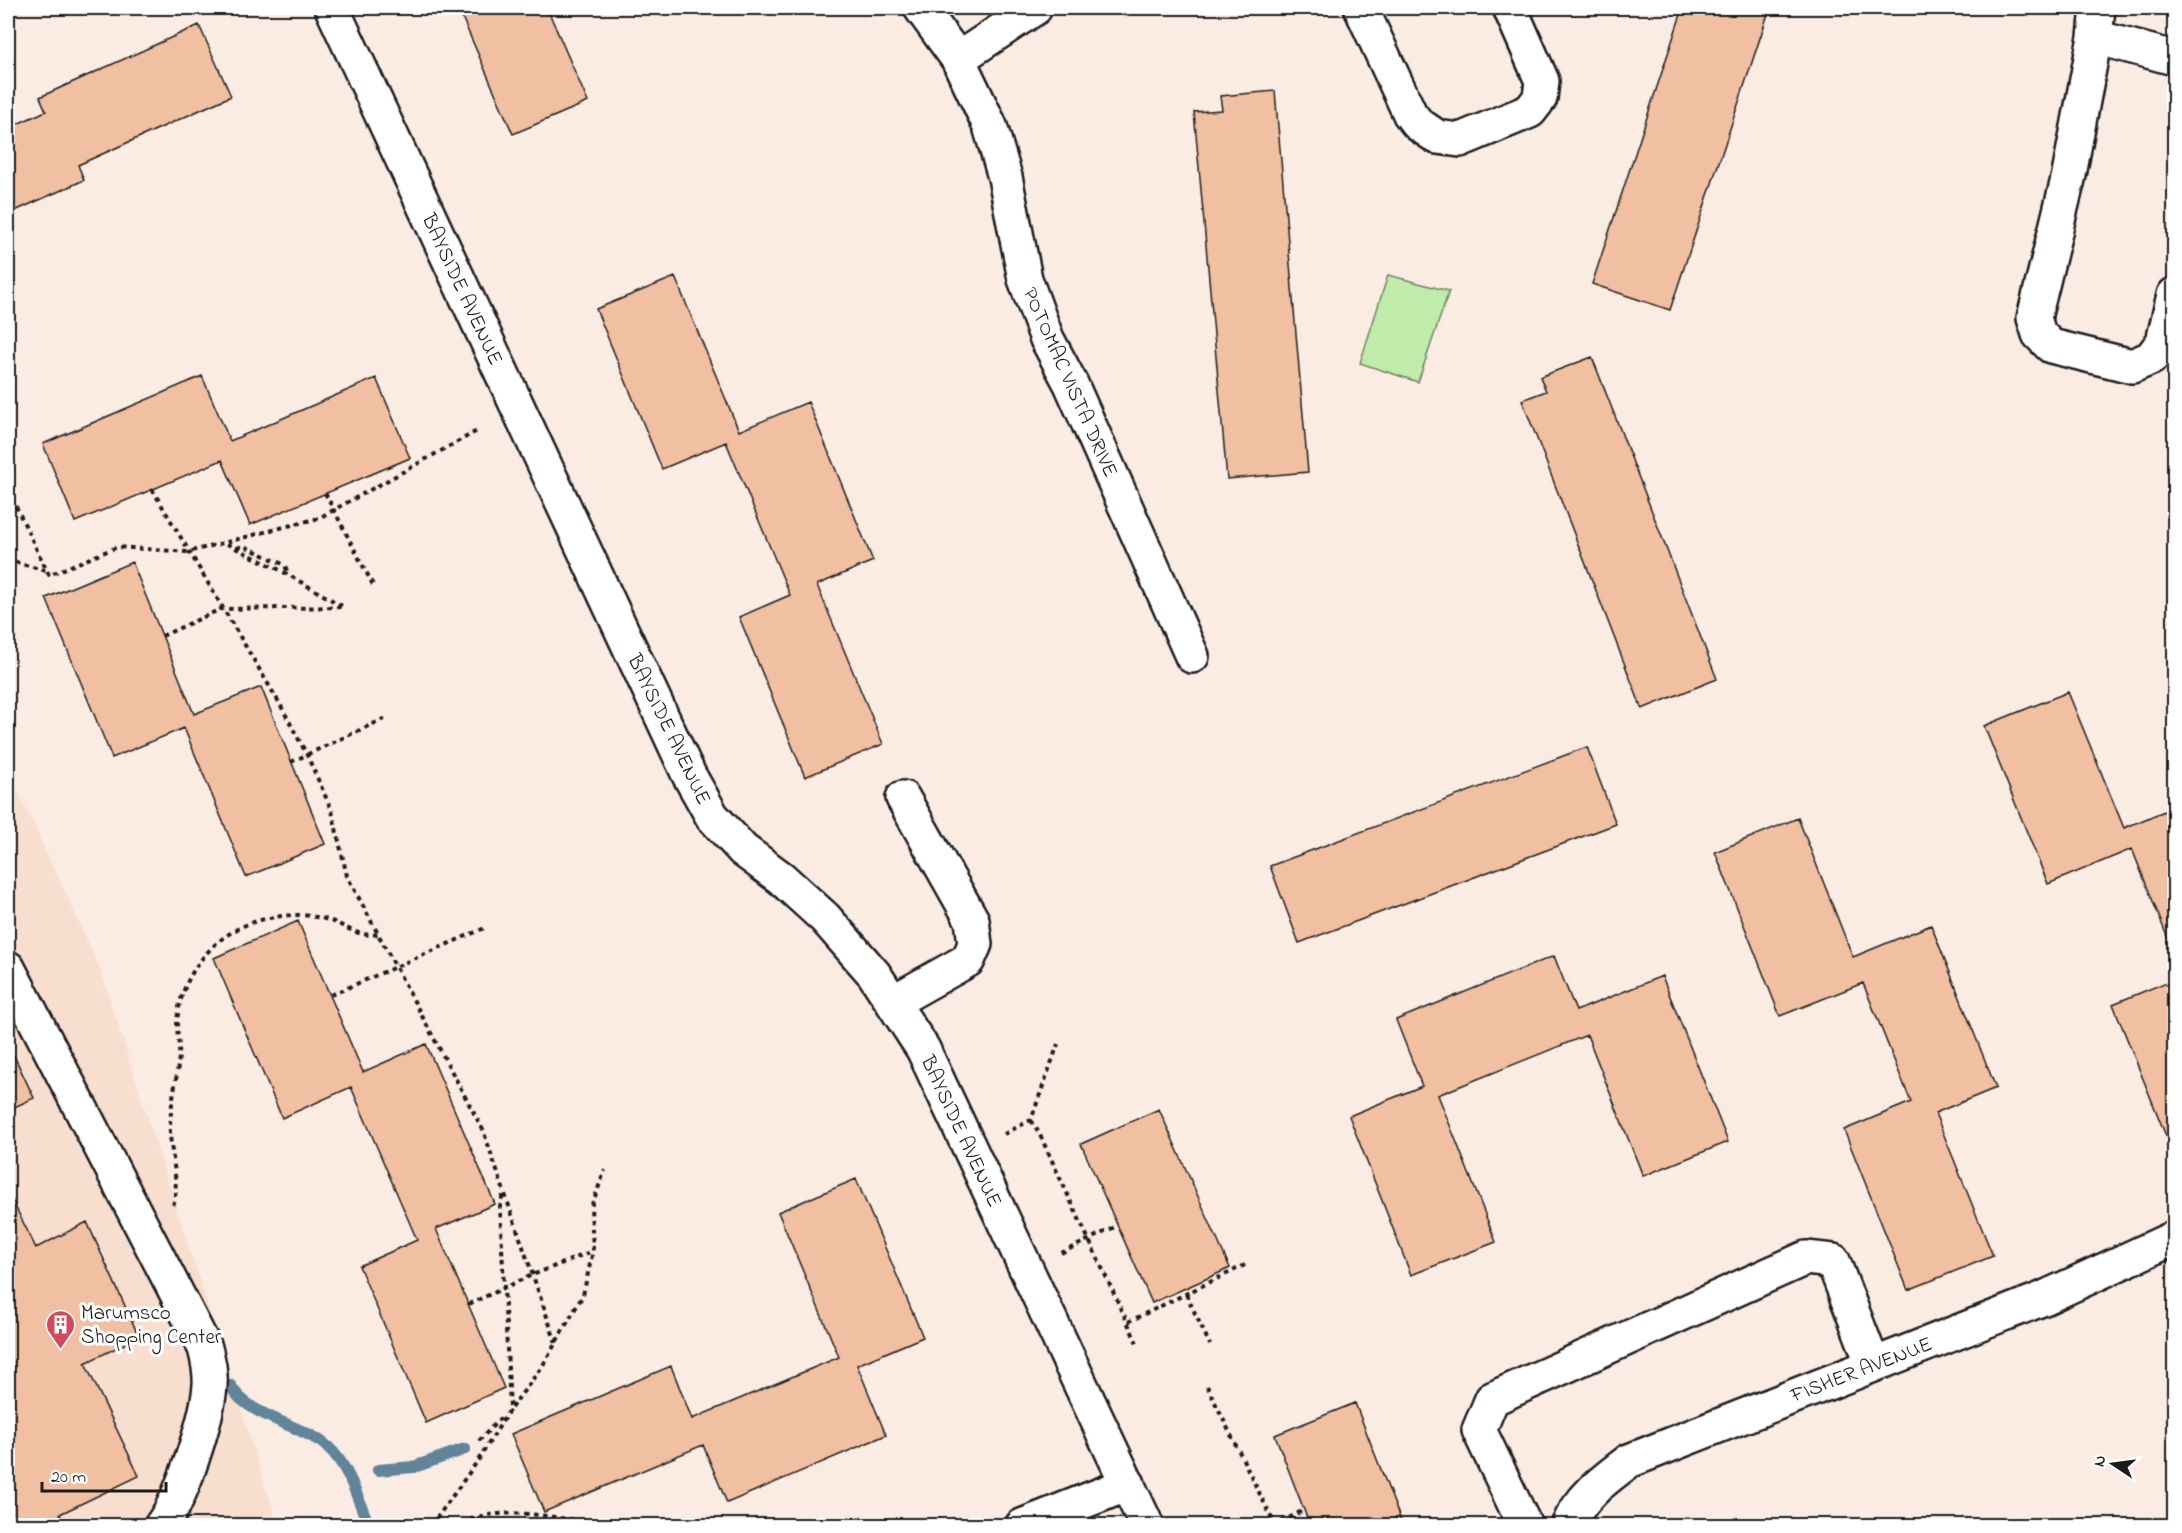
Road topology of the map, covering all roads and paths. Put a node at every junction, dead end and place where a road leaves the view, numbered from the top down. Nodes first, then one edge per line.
1 (332, 8) edge
2 (921, 8) edge
3 (1035, 8) edge
4 (1361, 8) edge
5 (1510, 8) edge
6 (2097, 22) edge
7 (2175, 58) edge
8 (958, 59) junction
9 (2175, 295) edge
10 (477, 430) dead end
11 (152, 489) dead end
12 (8, 490) edge
13 (325, 494) dead end
14 (335, 511) junction
15 (226, 543) junction
16 (188, 552) junction
17 (8, 556) edge
18 (48, 571) junction
19 (373, 585) dead end
20 (221, 609) junction
21 (162, 636) dead end
22 (1192, 656) dead end
23 (388, 717) dead end
24 (307, 755) junction
25 (291, 762) dead end
26 (903, 798) dead end
27 (487, 927) dead end
28 (379, 934) junction
29 (397, 966) junction
30 (8, 968) edge
31 (331, 995) dead end
32 (893, 1002) junction
33 (1058, 1044) dead end
34 (1031, 1120) junction
35 (971, 1150) junction
36 (605, 1170) dead end
37 (504, 1193) junction
38 (1117, 1226) dead end
39 (149, 1238) junction
40 (2175, 1238) edge
41 (1089, 1240) junction
42 (593, 1251) junction
43 (1245, 1265) dead end
44 (1027, 1269) junction
45 (530, 1276) junction
46 (504, 1288) junction
47 (1186, 1294) junction
48 (469, 1304) dead end
49 (1128, 1322) junction
50 (556, 1343) junction
51 (1137, 1343) dead end
52 (1210, 1345) dead end
53 (1873, 1365) junction
54 (1207, 1386) dead end
55 (510, 1409) junction
56 (479, 1441) dead end
57 (1128, 1484) junction
58 (1304, 1510) dead end
59 (1274, 1525) edge
60 (161, 1526) edge
61 (431, 1526) edge
62 (454, 1526) edge
63 (612, 1526) edge
64 (1022, 1526) edge
65 (1147, 1526) edge
66 (1525, 1526) edge
67 (1568, 1526) edge

1 - 32 street, BAYSIDE AVENUE
2 - 8 street, POTOMAC VISTA DRIVE
3 - 8 street
4 - 5 street
6 - 7 street
6 - 9 street
8 - 22 street, POTOMAC VISTA DRIVE
10 - 14 path
11 - 16 path
12 - 18 path
13 - 14 path
14 - 15 path
14 - 19 path
15 - 16 path
15 - 20 path
16 - 18 path
16 - 20 path
17 - 18 path
20 - 21 path
20 - 24 path
23 - 24 path
24 - 25 path
24 - 28 path
26 - 32 street
27 - 29 path
28 - 29 path
28 - 39 path
29 - 31 path
29 - 37 path
30 - 39 street
32 - 35 street, BAYSIDE AVENUE
33 - 34 path
34 - 35 path
34 - 41 path
35 - 44 street, BAYSIDE AVENUE
36 - 42 path
37 - 45 path
37 - 46 path
38 - 41 path
39 - 60 street
40 - 53 street, FISHER AVENUE
41 - 44 path
41 - 49 path
42 - 45 path
42 - 50 path
43 - 47 path
44 - 57 street, BAYSIDE AVENUE
45 - 46 path
45 - 50 path
46 - 48 path
46 - 55 path
47 - 49 path
47 - 52 path
49 - 51 path
50 - 55 path
53 - 66 street
53 - 67 street, FISHER AVENUE
54 - 59 path
55 - 56 path
55 - 61 path
57 - 64 street
57 - 65 street, BAYSIDE AVENUE
58 - 59 path
62 - 63 path

